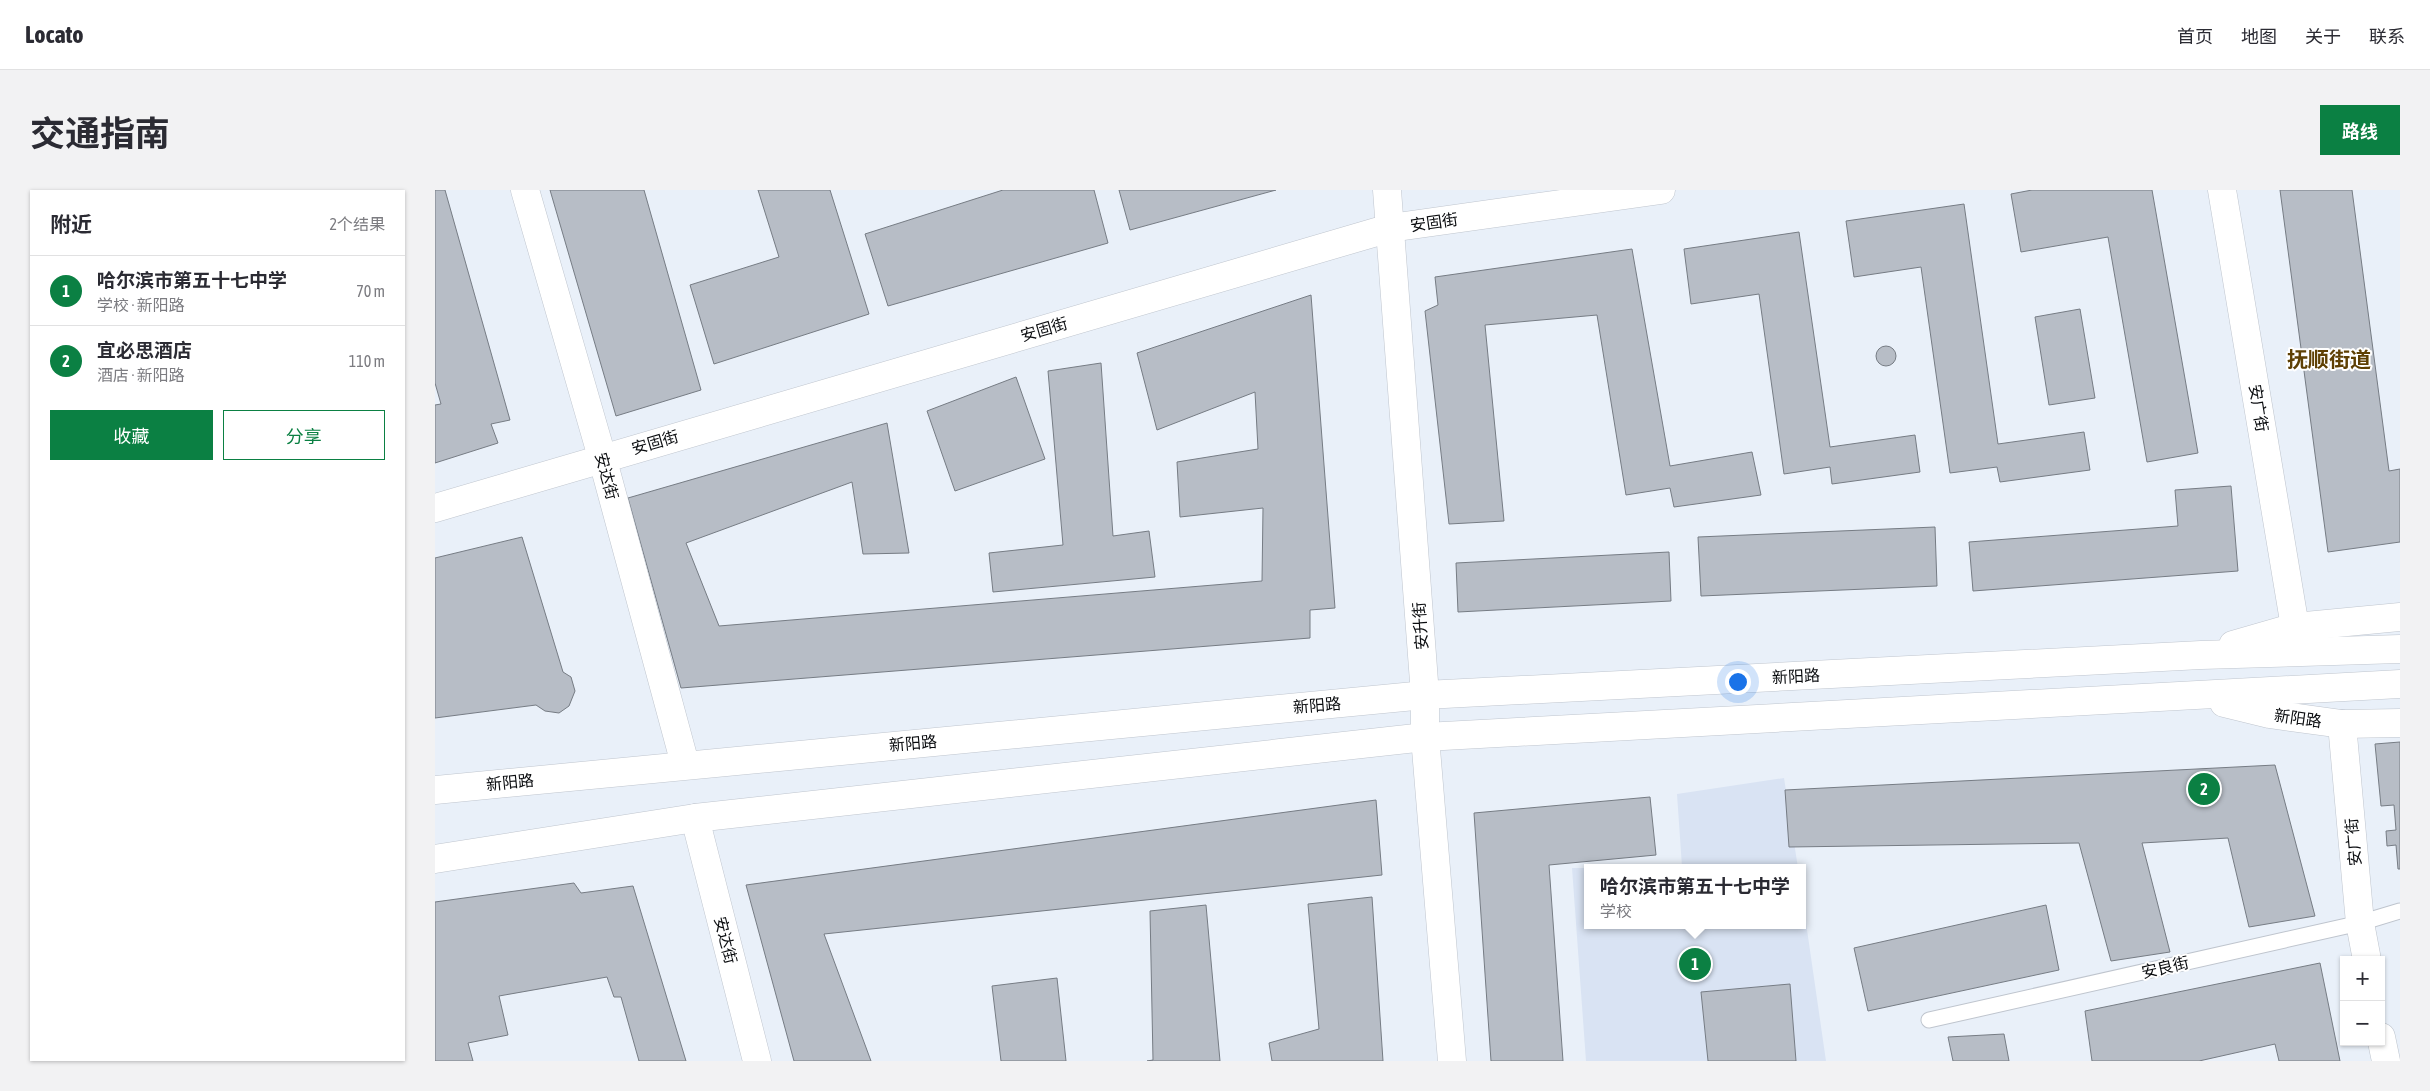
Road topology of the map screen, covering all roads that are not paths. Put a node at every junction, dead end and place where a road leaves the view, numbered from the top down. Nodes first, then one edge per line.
1 (525, 190) edge
2 (1387, 190) edge
3 (1661, 190) edge
4 (2222, 190) edge
5 (1389, 228) junction
6 (602, 457) junction
7 (435, 508) edge
8 (2400, 617) edge
9 (2295, 626) junction
10 (2400, 649) edge
11 (2201, 656) junction
12 (2400, 684) edge
13 (1425, 695) junction
14 (2198, 696) junction
15 (2400, 723) edge
16 (2342, 724) junction
17 (1425, 737) junction
18 (685, 764) junction
19 (435, 790) edge
20 (695, 818) junction
21 (435, 859) edge
22 (2400, 911) edge
23 (2360, 923) junction
24 (2366, 956) edge
25 (1929, 1020) dead end
26 (2383, 1046) edge
27 (757, 1061) edge
28 (1452, 1061) edge
29 (2386, 1061) edge

1 - 6 main road, 安达街
2 - 5 main road, 安升街
3 - 5 main road, 安固街
4 - 9 main road, 安广街
5 - 6 main road, 安固街
5 - 13 main road, 安升街
6 - 7 main road, 安固街
6 - 18 main road, 安达街
8 - 9 main road, 新阳路
9 - 11 main road, 新阳路
10 - 11 main road, 新阳路
11 - 13 main road, 新阳路
12 - 14 main road, 新阳路
13 - 17 main road, 安升街
13 - 18 main road, 新阳路
14 - 16 main road, 新阳路
14 - 17 main road, 新阳路
15 - 16 main road, 新阳路
16 - 23 main road, 安广街
17 - 20 main road, 新阳路
17 - 28 main road, 安升街
18 - 19 main road, 新阳路
20 - 21 main road, 新阳路
20 - 27 main road, 安达街
22 - 23 lane, 安良街
23 - 24 main road, 安广街
23 - 25 lane, 安良街
26 - 29 main road

